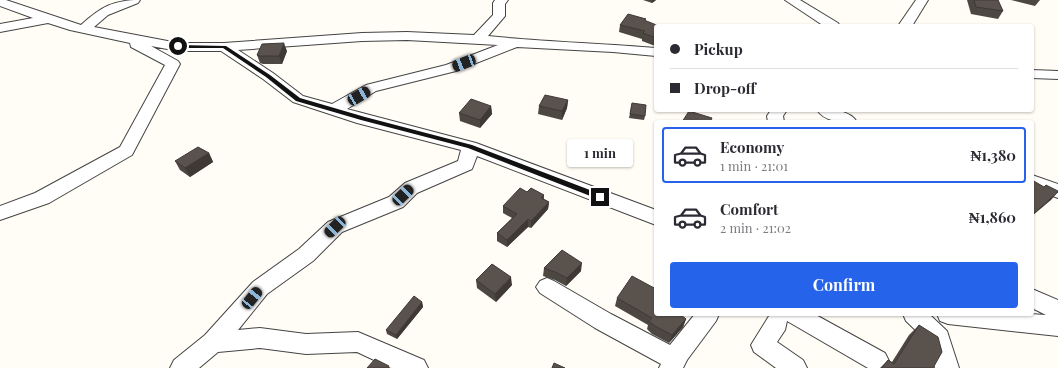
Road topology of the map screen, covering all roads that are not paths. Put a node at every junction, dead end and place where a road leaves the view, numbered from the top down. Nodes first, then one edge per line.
1 (134, 0) edge
2 (502, 0) edge
3 (791, 0) edge
4 (922, 0) edge
5 (5, 4) edge
6 (52, 18) junction
7 (830, 24) edge
8 (907, 24) edge
9 (0, 28) edge
10 (84, 29) junction
11 (125, 38) junction
12 (478, 39) junction
13 (515, 43) junction
14 (224, 47) junction
15 (654, 52) edge
16 (1034, 74) edge
17 (1058, 75) edge
18 (334, 110) junction
19 (829, 112) edge
20 (845, 120) edge
21 (470, 147) junction
22 (1034, 182) edge
23 (1058, 191) edge
24 (0, 213) edge
25 (654, 217) edge
26 (547, 287) dead end
27 (1034, 299) edge
28 (1058, 311) edge
29 (706, 316) edge
30 (782, 316) edge
31 (916, 316) edge
32 (974, 316) edge
33 (1058, 326) edge
34 (213, 342) junction
35 (877, 360) dead end
36 (673, 364) edge
37 (182, 368) edge
38 (416, 368) edge
39 (795, 368) edge
40 (947, 368) edge

1 - 10 street
2 - 12 street
3 - 7 street
4 - 8 street
5 - 6 street
6 - 9 street
6 - 10 street
10 - 11 street
11 - 14 street
11 - 24 street
12 - 13 street
12 - 14 street
13 - 15 street
13 - 18 street
14 - 18 street
16 - 17 street
18 - 21 street
19 - 20 street
21 - 25 street
21 - 34 street
22 - 23 street
26 - 36 street
27 - 28 street
29 - 36 street
30 - 35 street
30 - 39 street
31 - 40 street
32 - 33 street
34 - 37 street
34 - 38 street

